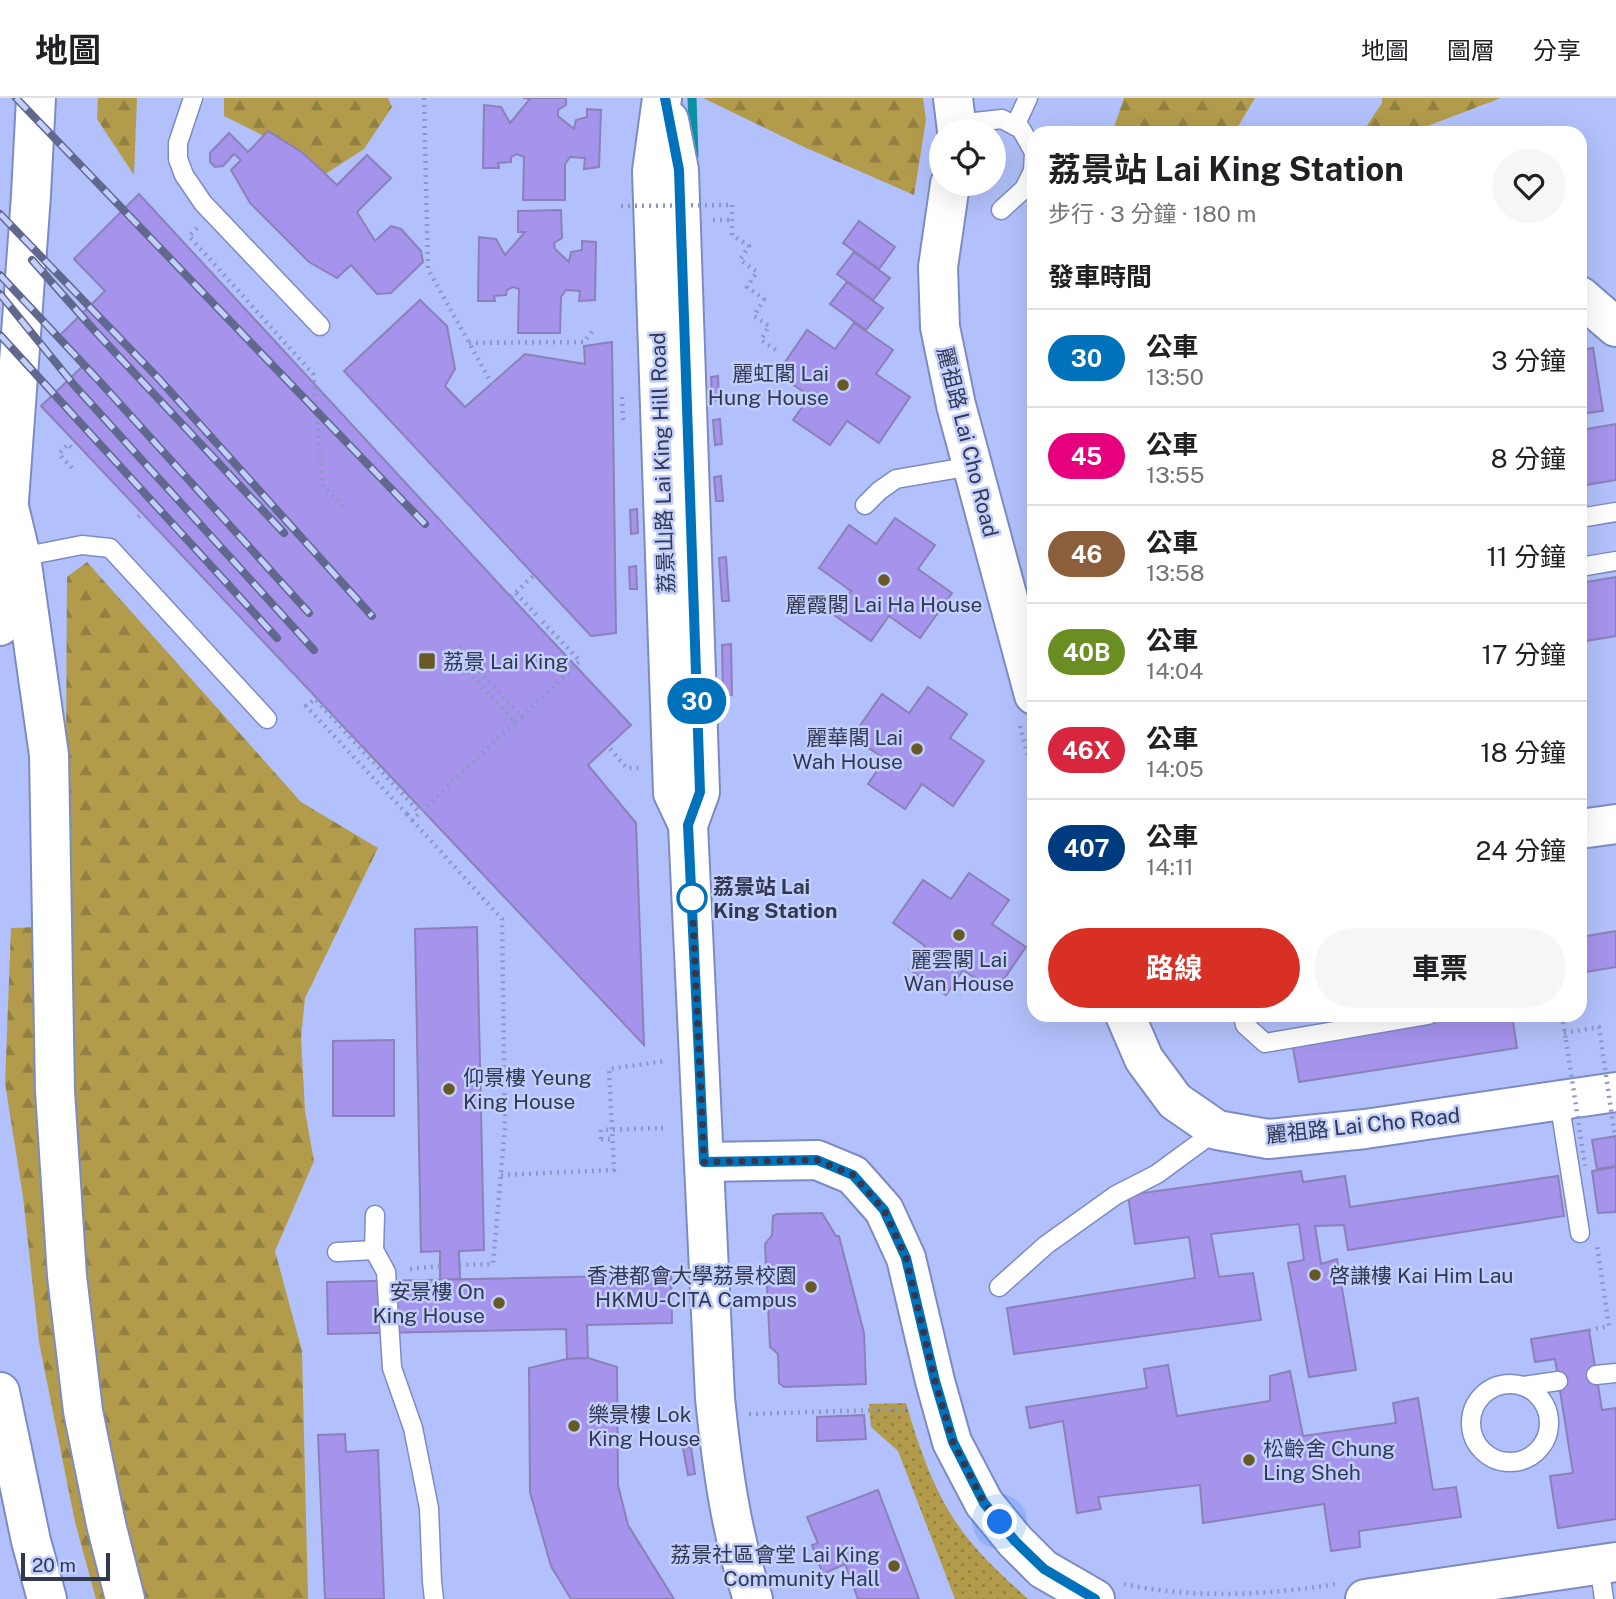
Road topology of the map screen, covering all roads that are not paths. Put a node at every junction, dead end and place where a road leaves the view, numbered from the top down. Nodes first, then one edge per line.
1 (36, 98) edge
2 (193, 98) edge
3 (663, 98) edge
4 (1028, 98) edge
5 (956, 118) edge
6 (1015, 126) junction
7 (1027, 140) edge
8 (1027, 183) edge
9 (948, 196) edge
10 (1001, 211) dead end
11 (1587, 302) edge
12 (320, 326) dead end
13 (1616, 327) edge
14 (972, 466) junction
15 (866, 505) dead end
16 (9, 507) junction
17 (1616, 512) edge
18 (1587, 517) edge
19 (21, 558) junction
20 (1616, 561) edge
21 (1587, 566) edge
22 (0, 626) edge
23 (1027, 669) edge
24 (267, 719) dead end
25 (1616, 824) edge
26 (1587, 828) edge
27 (1128, 1022) edge
28 (1244, 1022) edge
29 (1387, 1022) edge
30 (1616, 1092) edge
31 (1559, 1100) junction
32 (1217, 1130) junction
33 (704, 1162) junction
34 (375, 1215) dead end
35 (1588, 1235) road end
36 (374, 1250) junction
37 (337, 1252) dead end
38 (999, 1287) dead end
39 (1616, 1373) edge
40 (1596, 1375) dead end
41 (1558, 1381) dead end
42 (1523, 1386) junction
43 (0, 1392) edge
44 (1608, 1582) edge
45 (1488, 1590) edge
46 (1107, 1591) edge
47 (1351, 1591) edge
48 (47, 1599) edge
49 (125, 1599) edge
50 (434, 1599) edge
51 (753, 1599) edge

1 - 16 main road
2 - 12 lane
3 - 33 main road, 荔景山路 Lai King Hill Road
4 - 6 lane
5 - 6 lane
6 - 7 lane
8 - 10 lane
9 - 14 main road, 麗祖路 Lai Cho Road
11 - 13 main road
14 - 15 lane
14 - 23 main road, 麗祖路 Lai Cho Road
16 - 19 main road
16 - 22 main road
17 - 18 lane
19 - 24 lane
19 - 49 main road
20 - 21 lane
25 - 26 main road
27 - 32 main road, 麗祖路 Lai Cho Road
28 - 29 lane
30 - 31 main road, 麗祖路 Lai Cho Road
31 - 32 main road, 麗祖路 Lai Cho Road
31 - 35 lane
32 - 38 lane
33 - 46 main road
33 - 51 main road, 荔景山路 Lai King Hill Road
34 - 36 lane
36 - 37 lane
36 - 50 lane
39 - 40 lane
41 - 42 lane
42 - 42 lane
43 - 48 main road
44 - 45 main road
45 - 47 main road

